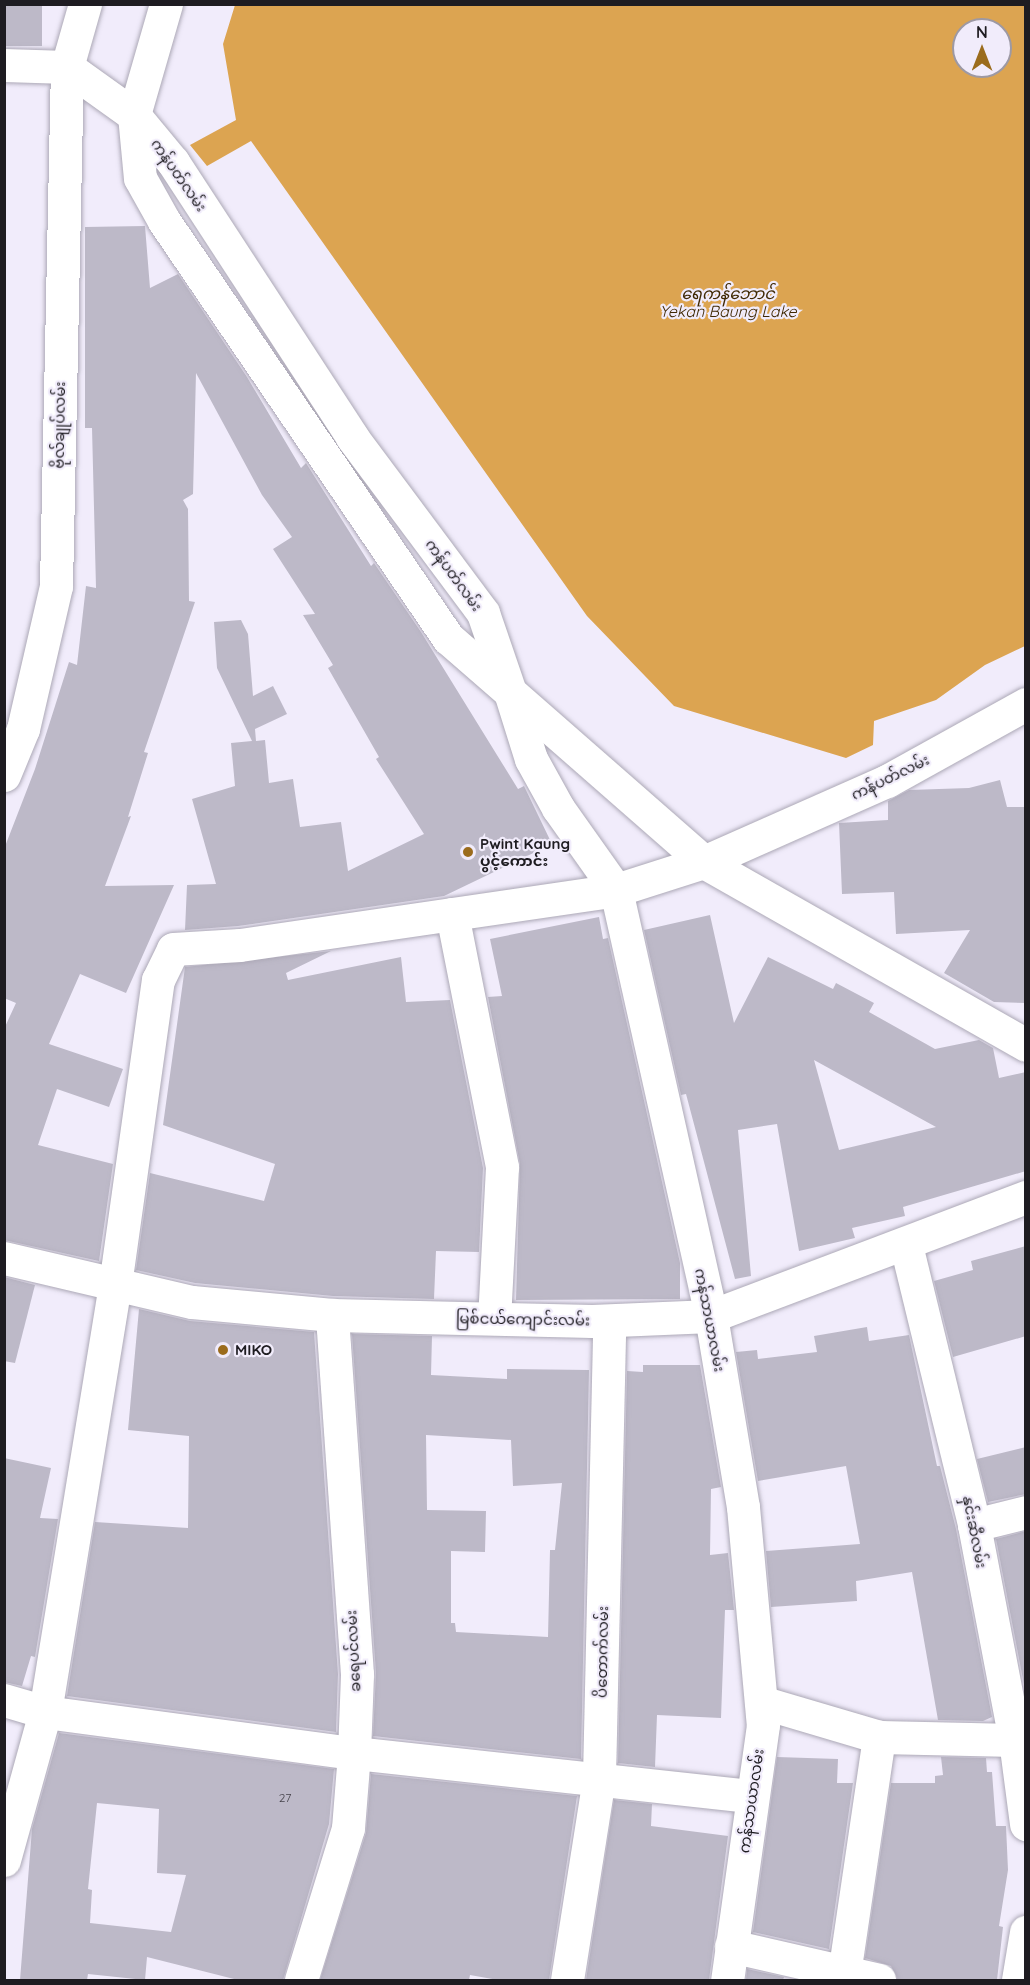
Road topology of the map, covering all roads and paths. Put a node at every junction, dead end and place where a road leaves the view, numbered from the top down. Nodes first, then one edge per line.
1 (85, 4) edge
2 (166, 4) edge
3 (4, 65) edge
4 (67, 67) junction
5 (134, 115) junction
6 (510, 692) junction
7 (1026, 704) edge
8 (4, 776) edge
9 (704, 862) junction
10 (616, 890) junction
11 (452, 914) junction
12 (1026, 1045) edge
13 (1026, 1197) edge
14 (906, 1245) junction
15 (4, 1258) edge
16 (115, 1286) junction
17 (332, 1315) junction
18 (711, 1316) junction
19 (494, 1318) junction
20 (609, 1321) junction
21 (1026, 1512) edge
22 (974, 1525) junction
23 (4, 1700) edge
24 (761, 1702) junction
25 (45, 1712) junction
26 (879, 1737) junction
27 (1020, 1739) edge
28 (354, 1753) junction
29 (599, 1777) junction
30 (752, 1796) junction
31 (1026, 1824) edge
32 (4, 1860) edge
33 (1026, 1932) edge
34 (731, 1946) junction
35 (844, 1974) junction
36 (301, 1980) edge
37 (567, 1980) edge
38 (727, 1980) edge
39 (879, 1980) edge
40 (1018, 1980) edge

1 - 4 street, ဗိုလ်ချုပ်လမ်း
2 - 5 street
3 - 4 street
4 - 5 street, ကန်ပတ်လမ်း
4 - 8 street, ဗိုလ်ချုပ်လမ်း
5 - 6 street, ကန်ပတ်လမ်း
6 - 9 street, ကန်ပတ်လမ်း
6 - 10 street, ကန်သာယာလမ်း
7 - 9 street, ကန်ပတ်လမ်း
9 - 10 street
9 - 12 street
10 - 11 street
10 - 18 street, ကန်သာယာလမ်း
11 - 16 street
11 - 19 street
13 - 14 street, မြစ်ငယ်ကျောင်းလမ်း
14 - 18 street, မြစ်ငယ်ကျောင်းလမ်း
14 - 22 street, နှင်းဆီလမ်း
15 - 16 street, မြစ်ငယ်ကျောင်းလမ်း
16 - 17 street, မြစ်ငယ်ကျောင်းလမ်း
16 - 25 street
17 - 19 street, မြစ်ငယ်ကျောင်းလမ်း
17 - 28 street, ခရေပင်လမ်း
18 - 20 street, မြစ်ငယ်ကျောင်းလမ်း
18 - 24 street, ကန်သာယာလမ်း
19 - 20 street, မြစ်ငယ်ကျောင်းလမ်း
20 - 29 street, ပိတောက်လမ်း
21 - 22 street
22 - 27 street, နှင်းဆီလမ်း
23 - 25 street
24 - 26 street
24 - 30 street, ကန်သာယာလမ်း
25 - 28 street
25 - 32 street
26 - 27 street
26 - 35 street
27 - 31 street, နှင်းဆီလမ်း
28 - 29 street
28 - 36 street, ခရေပင်လမ်း
29 - 30 street
29 - 37 street, ပိတောက်လမ်း
30 - 34 street, ကန်သာယာလမ်း
33 - 40 street
34 - 35 street
34 - 38 street, ကန်သာယာလမ်း
35 - 39 street

